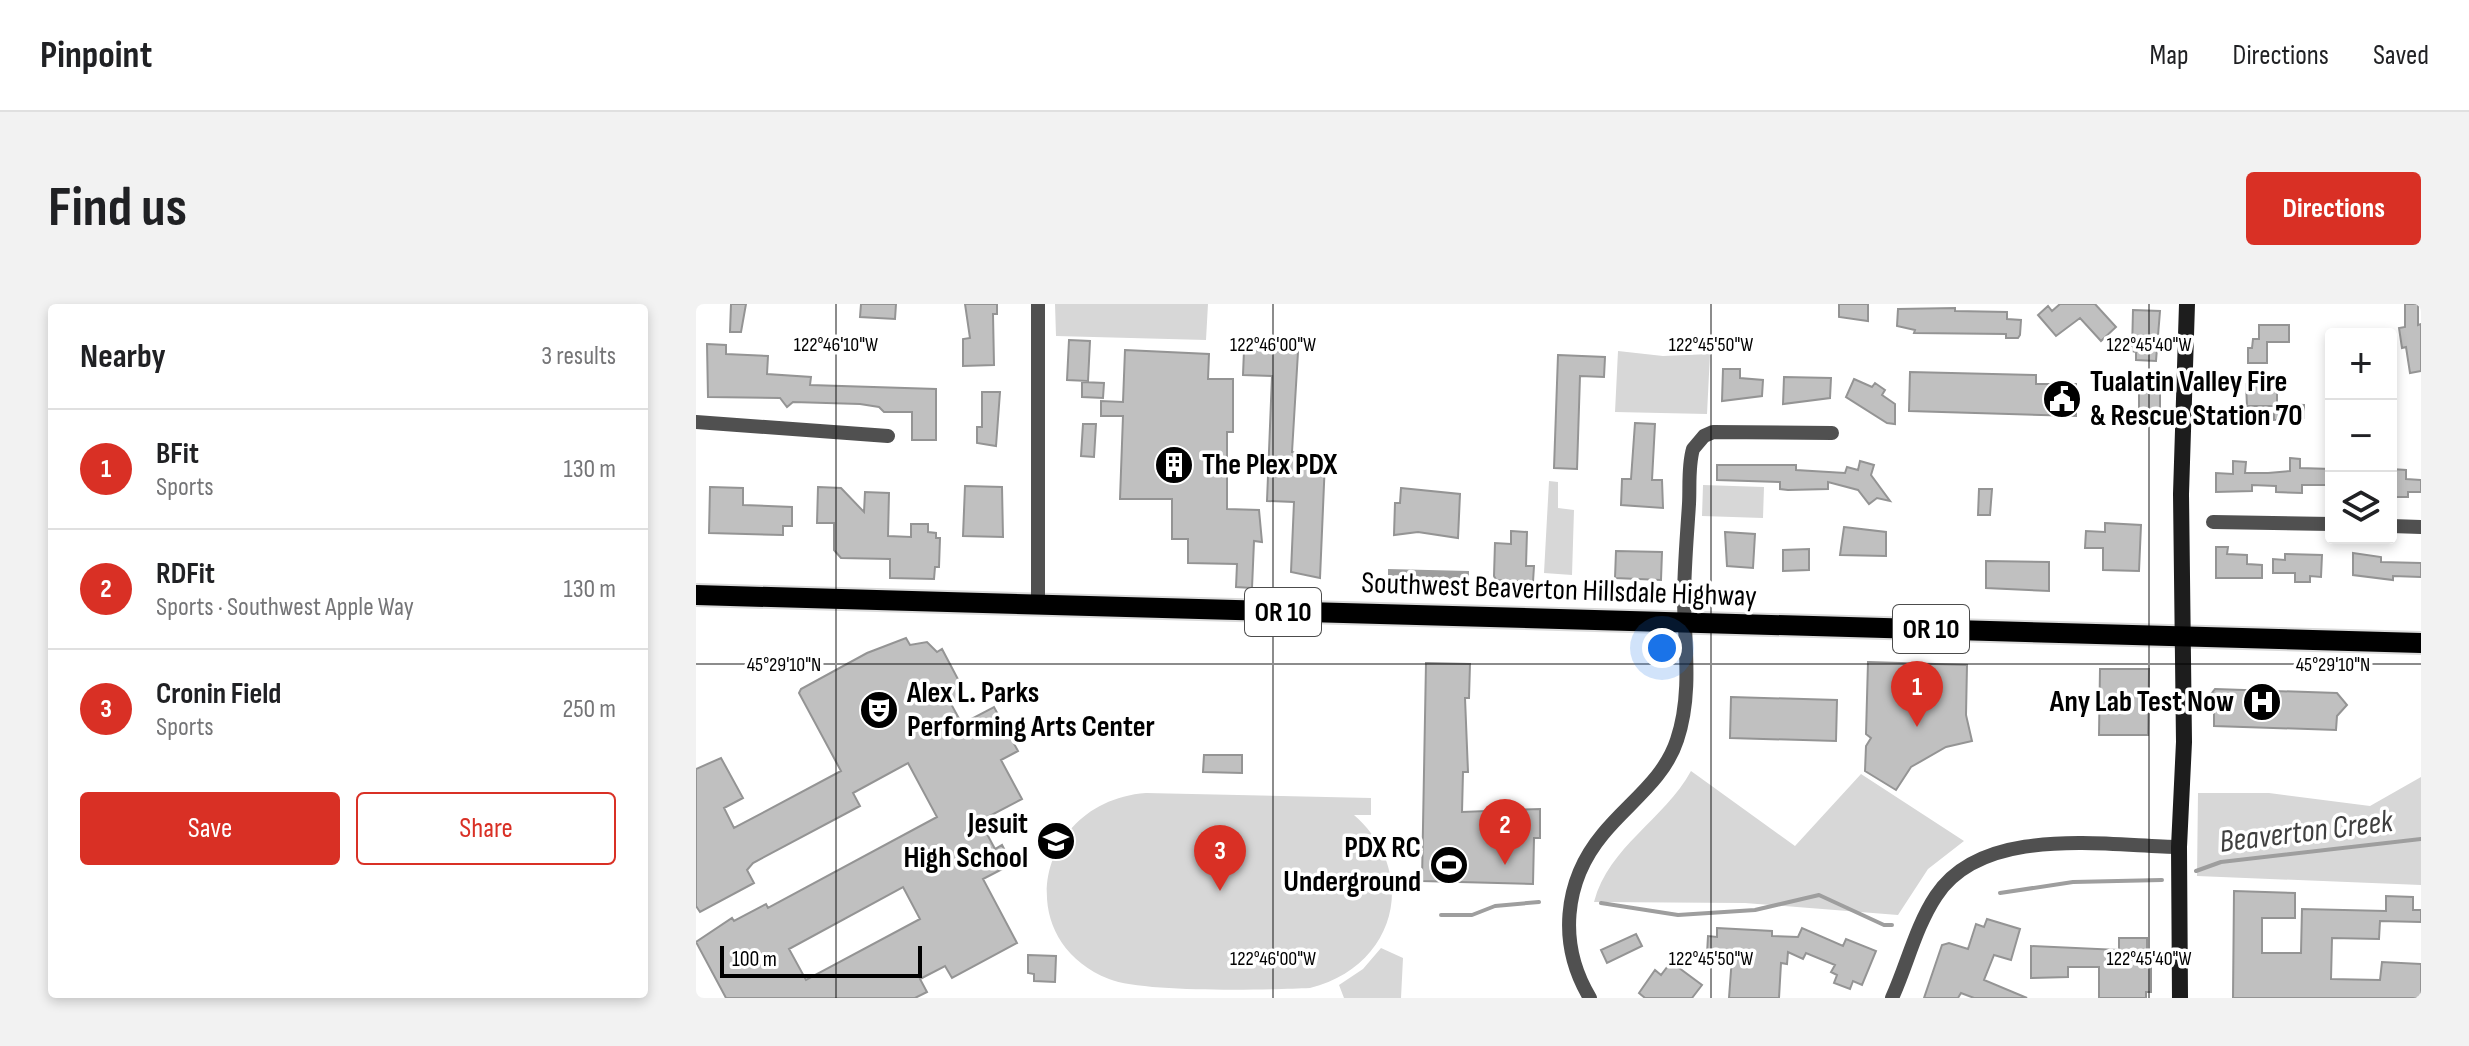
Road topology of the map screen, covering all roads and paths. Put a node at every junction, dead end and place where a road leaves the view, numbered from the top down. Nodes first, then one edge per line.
1 (1038, 304) edge
2 (2187, 304) edge
3 (696, 422) edge
4 (1832, 433) dead end
5 (888, 436) dead end
6 (2213, 522) dead end
7 (2325, 524) edge
8 (2397, 526) edge
9 (2421, 527) edge
10 (696, 595) edge
11 (1038, 605) junction
12 (1685, 623) junction
13 (2183, 636) junction
14 (2421, 643) edge
15 (2179, 847) junction
16 (1590, 998) edge
17 (1892, 998) edge
18 (2180, 998) edge

1 - 11 street
2 - 13 street
3 - 5 street
4 - 12 street
6 - 7 street
8 - 9 street
10 - 11 main road, Southwest Beaverton Hillsdale Highway / OR 10
11 - 12 main road, Southwest Beaverton Hillsdale Highway / OR 10
12 - 13 main road, Southwest Beaverton Hillsdale Highway / OR 10
12 - 16 street
13 - 14 main road, Southwest Beaverton Hillsdale Highway / OR 10
13 - 15 street
15 - 17 street
15 - 18 street

